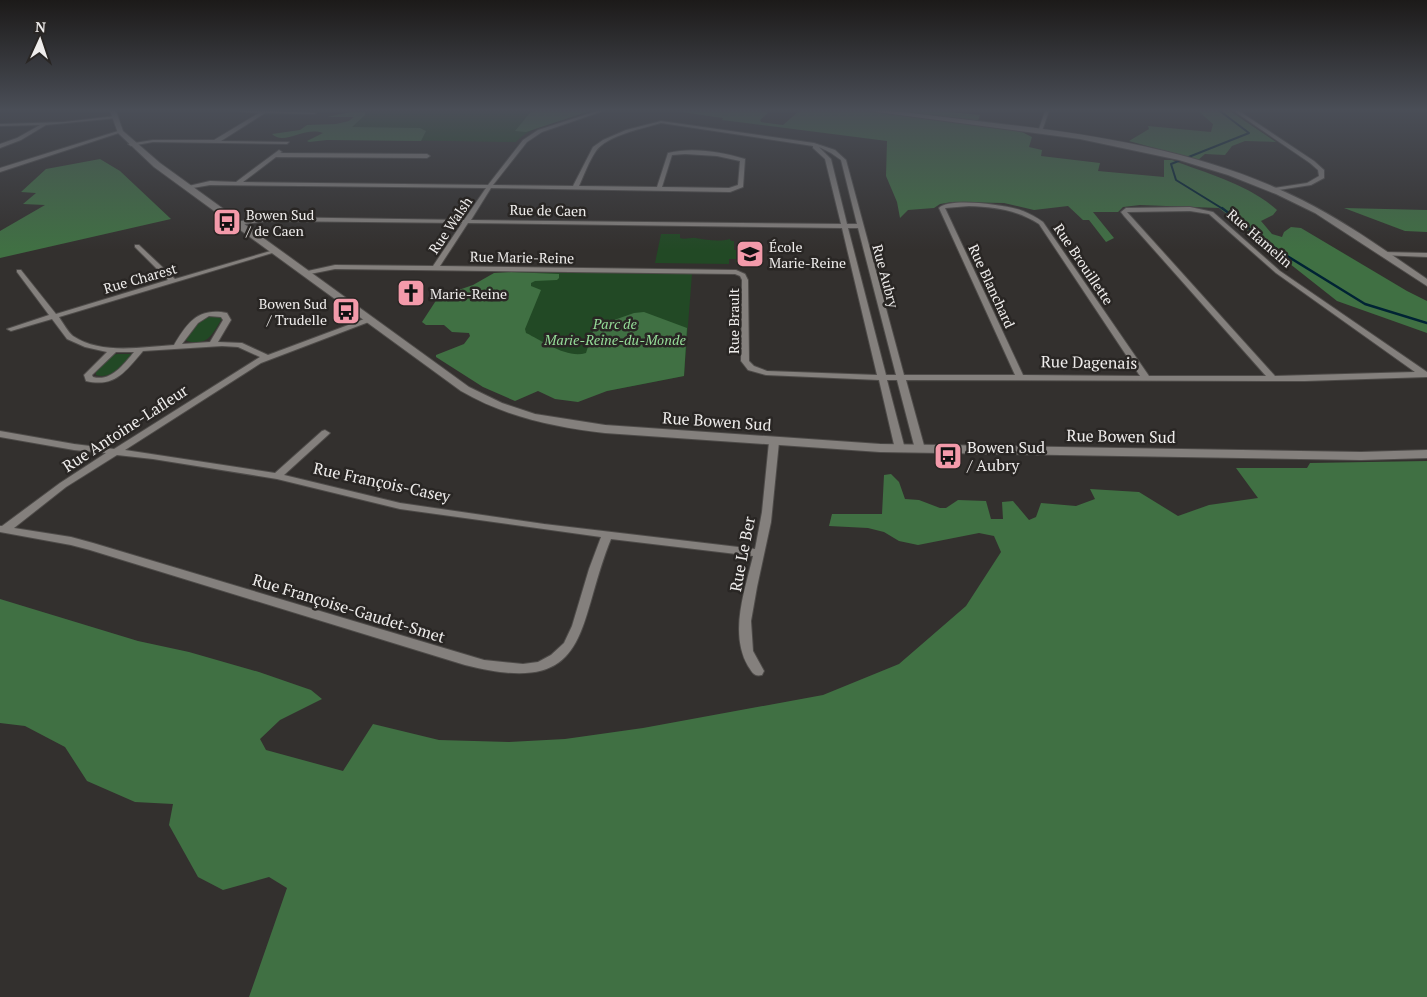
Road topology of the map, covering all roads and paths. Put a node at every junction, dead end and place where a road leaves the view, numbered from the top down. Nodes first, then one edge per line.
1 (39, 158) edge
2 (149, 158) edge
3 (270, 158) edge
4 (511, 158) edge
5 (590, 158) edge
6 (669, 158) edge
7 (727, 158) edge
8 (827, 158) edge
9 (840, 158) edge
10 (1180, 158) edge
11 (1305, 158) edge
12 (0, 170) edge
13 (236, 184) junction
14 (187, 187) junction
15 (489, 187) junction
16 (575, 188) junction
17 (660, 188) junction
18 (1274, 190) junction
19 (944, 206) joint
20 (466, 221) junction
21 (237, 223) junction
22 (845, 226) junction
23 (860, 226) junction
24 (137, 246) dead end
25 (276, 251) junction
26 (1383, 254) junction
27 (1427, 254) edge
28 (435, 268) junction
29 (19, 271) dead end
30 (305, 273) junction
31 (740, 273) joint
32 (173, 281) junction
33 (1427, 283) edge
34 (54, 316) junction
35 (370, 320) junction
36 (11, 328) dead end
37 (213, 344) junction
38 (176, 347) junction
39 (141, 349) junction
40 (113, 350) junction
41 (266, 357) junction
42 (750, 368) joint
43 (1426, 374) edge
44 (883, 376) junction
45 (899, 376) junction
46 (1020, 377) junction
47 (1146, 378) junction
48 (1273, 379) junction
49 (0, 434) edge
50 (325, 434) dead end
51 (774, 442) junction
52 (900, 449) junction
53 (920, 449) junction
54 (116, 451) junction
55 (1427, 454) edge
56 (276, 476) junction
57 (2, 529) edge
58 (607, 535) junction
59 (760, 553) junction
60 (758, 671) dead end

1 - 12 street
2 - 14 street, Rue Bowen Sud
3 - 13 street
4 - 15 street, Rue Walsh
5 - 16 street, Rue Aubry
6 - 17 street
7 - 17 street
8 - 22 street, Rue Aubry
9 - 23 street, Rue Aubry
10 - 18 street
11 - 18 street
13 - 14 street
13 - 15 street
14 - 21 street, Rue Bowen Sud
15 - 16 street
15 - 20 street, Rue Walsh
16 - 17 street
18 - 26 street
19 - 46 street, Rue Blanchard
19 - 47 street, Rue Brouillette
20 - 21 street, Rue de Caen
20 - 22 street, Rue de Caen
20 - 28 street, Rue Walsh
21 - 25 street, Rue Bowen Sud
22 - 23 street, Rue de Caen
22 - 44 street, Rue Aubry
23 - 45 street, Rue Aubry
24 - 32 street
25 - 30 street, Rue Bowen Sud
25 - 32 street, Rue Charest
26 - 27 street
26 - 33 street
28 - 30 street, Rue Marie-Reine
28 - 31 street, Rue Marie-Reine
29 - 34 street
30 - 35 street, Rue Bowen Sud
31 - 42 street, Rue Brault
32 - 34 street, Rue Charest
34 - 36 street, Rue Charest
34 - 40 street
35 - 41 street, Rue Antoine-Lafleur
35 - 51 street, Rue Bowen Sud
37 - 38 street
37 - 38 street
37 - 41 street
38 - 39 street
39 - 40 street
39 - 40 street
41 - 54 street, Rue Antoine-Lafleur
42 - 44 street, Rue Dagenais
43 - 48 street, Rue Dagenais
43 - 48 street, Rue Hamelin
44 - 45 street, Rue Dagenais
44 - 52 street, Rue Aubry
45 - 46 street, Rue Dagenais
45 - 53 street, Rue Aubry
46 - 47 street, Rue Dagenais
47 - 48 street, Rue Dagenais
49 - 54 street, Rue François-Casey
50 - 56 street
51 - 52 street, Rue Bowen Sud
51 - 59 street, Rue Le Ber
52 - 53 street, Rue Bowen Sud
53 - 55 street, Rue Bowen Sud
54 - 56 street, Rue François-Casey
54 - 57 street, Rue Antoine-Lafleur
56 - 58 street, Rue François-Casey
57 - 58 street, Rue Françoise-Gaudet-Smet
58 - 59 street, Rue François-Casey
59 - 60 street, Rue Le Ber

